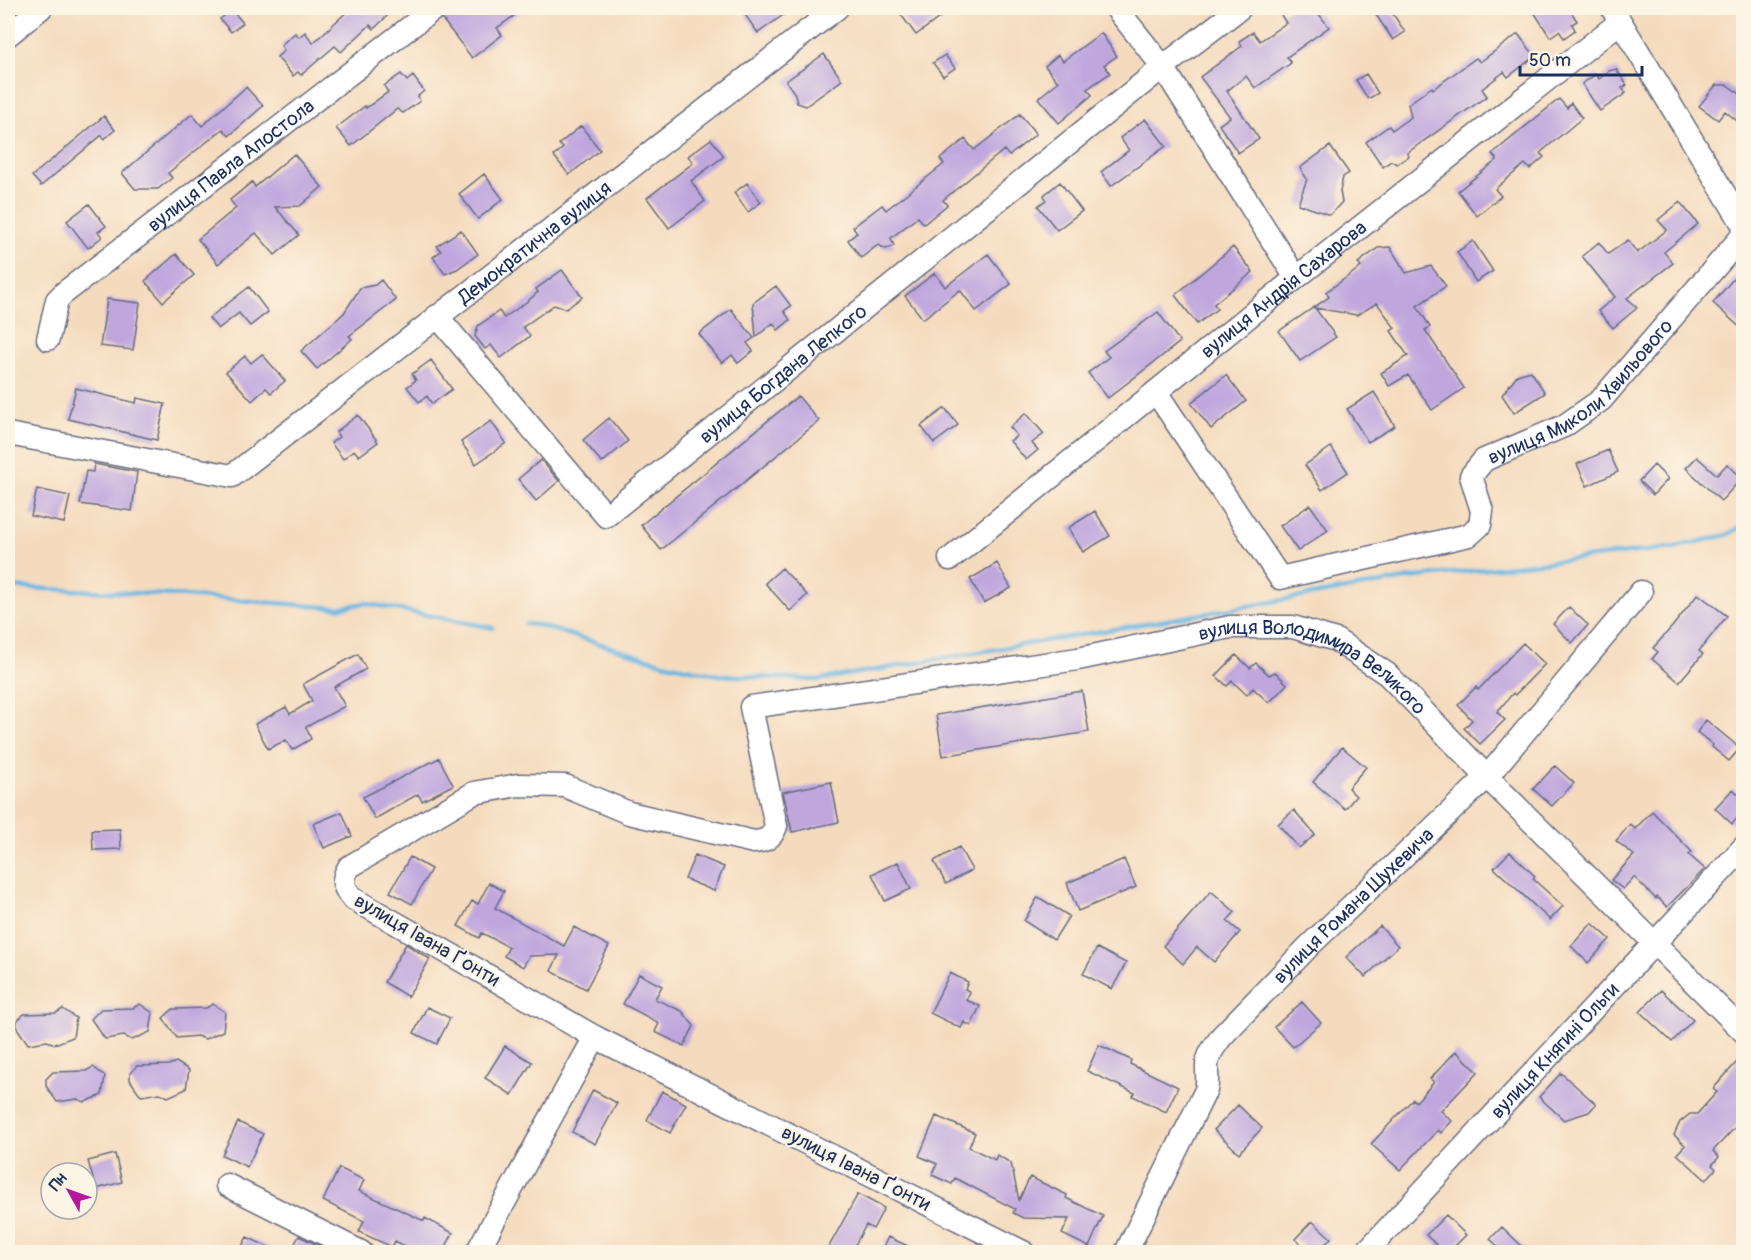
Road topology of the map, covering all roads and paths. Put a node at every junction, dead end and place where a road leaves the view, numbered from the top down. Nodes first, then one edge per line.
1 (41, 8) edge
2 (435, 8) edge
3 (837, 8) edge
4 (1116, 8) edge
5 (1240, 8) edge
6 (1616, 15) edge
7 (8, 35) edge
8 (1163, 67) junction
9 (1743, 226) edge
10 (1743, 234) edge
11 (1296, 278) junction
12 (437, 316) junction
13 (48, 339) dead end
14 (1156, 392) junction
15 (8, 434) edge
16 (950, 559) dead end
17 (1641, 592) dead end
18 (751, 707) joint
19 (1487, 777) junction
20 (1743, 848) edge
21 (1653, 944) junction
22 (1743, 1032) edge
23 (595, 1037) junction
24 (226, 1185) dead end
25 (361, 1252) edge
26 (477, 1252) edge
27 (1023, 1252) edge
28 (1126, 1252) edge
29 (1366, 1252) edge

1 - 7 street
2 - 13 street, вулиця Павла Апостола
3 - 12 street, Демократична вулиця
4 - 8 street
5 - 8 street, вулиця Богдана Лепкого
6 - 9 street
6 - 11 street, вулиця Андрія Сахарова
8 - 11 street
8 - 12 street, вулиця Богдана Лепкого
10 - 14 street, вулиця Миколи Хвильового
11 - 14 street, вулиця Андрія Сахарова
12 - 15 street, Демократична вулиця
14 - 16 street, вулиця Андрія Сахарова
17 - 19 street, вулиця Романа Шухевича
18 - 19 street, вулиця Володимира Великого
18 - 23 street, вулиця Івана Ґонти
19 - 21 street, вулиця Володимира Великого
19 - 28 street, вулиця Романа Шухевича
20 - 21 street, вулиця Княгині Ольги
21 - 22 street, вулиця Володимира Великого
21 - 29 street, вулиця Княгині Ольги
23 - 26 street
23 - 27 street, вулиця Івана Ґонти
24 - 25 street

